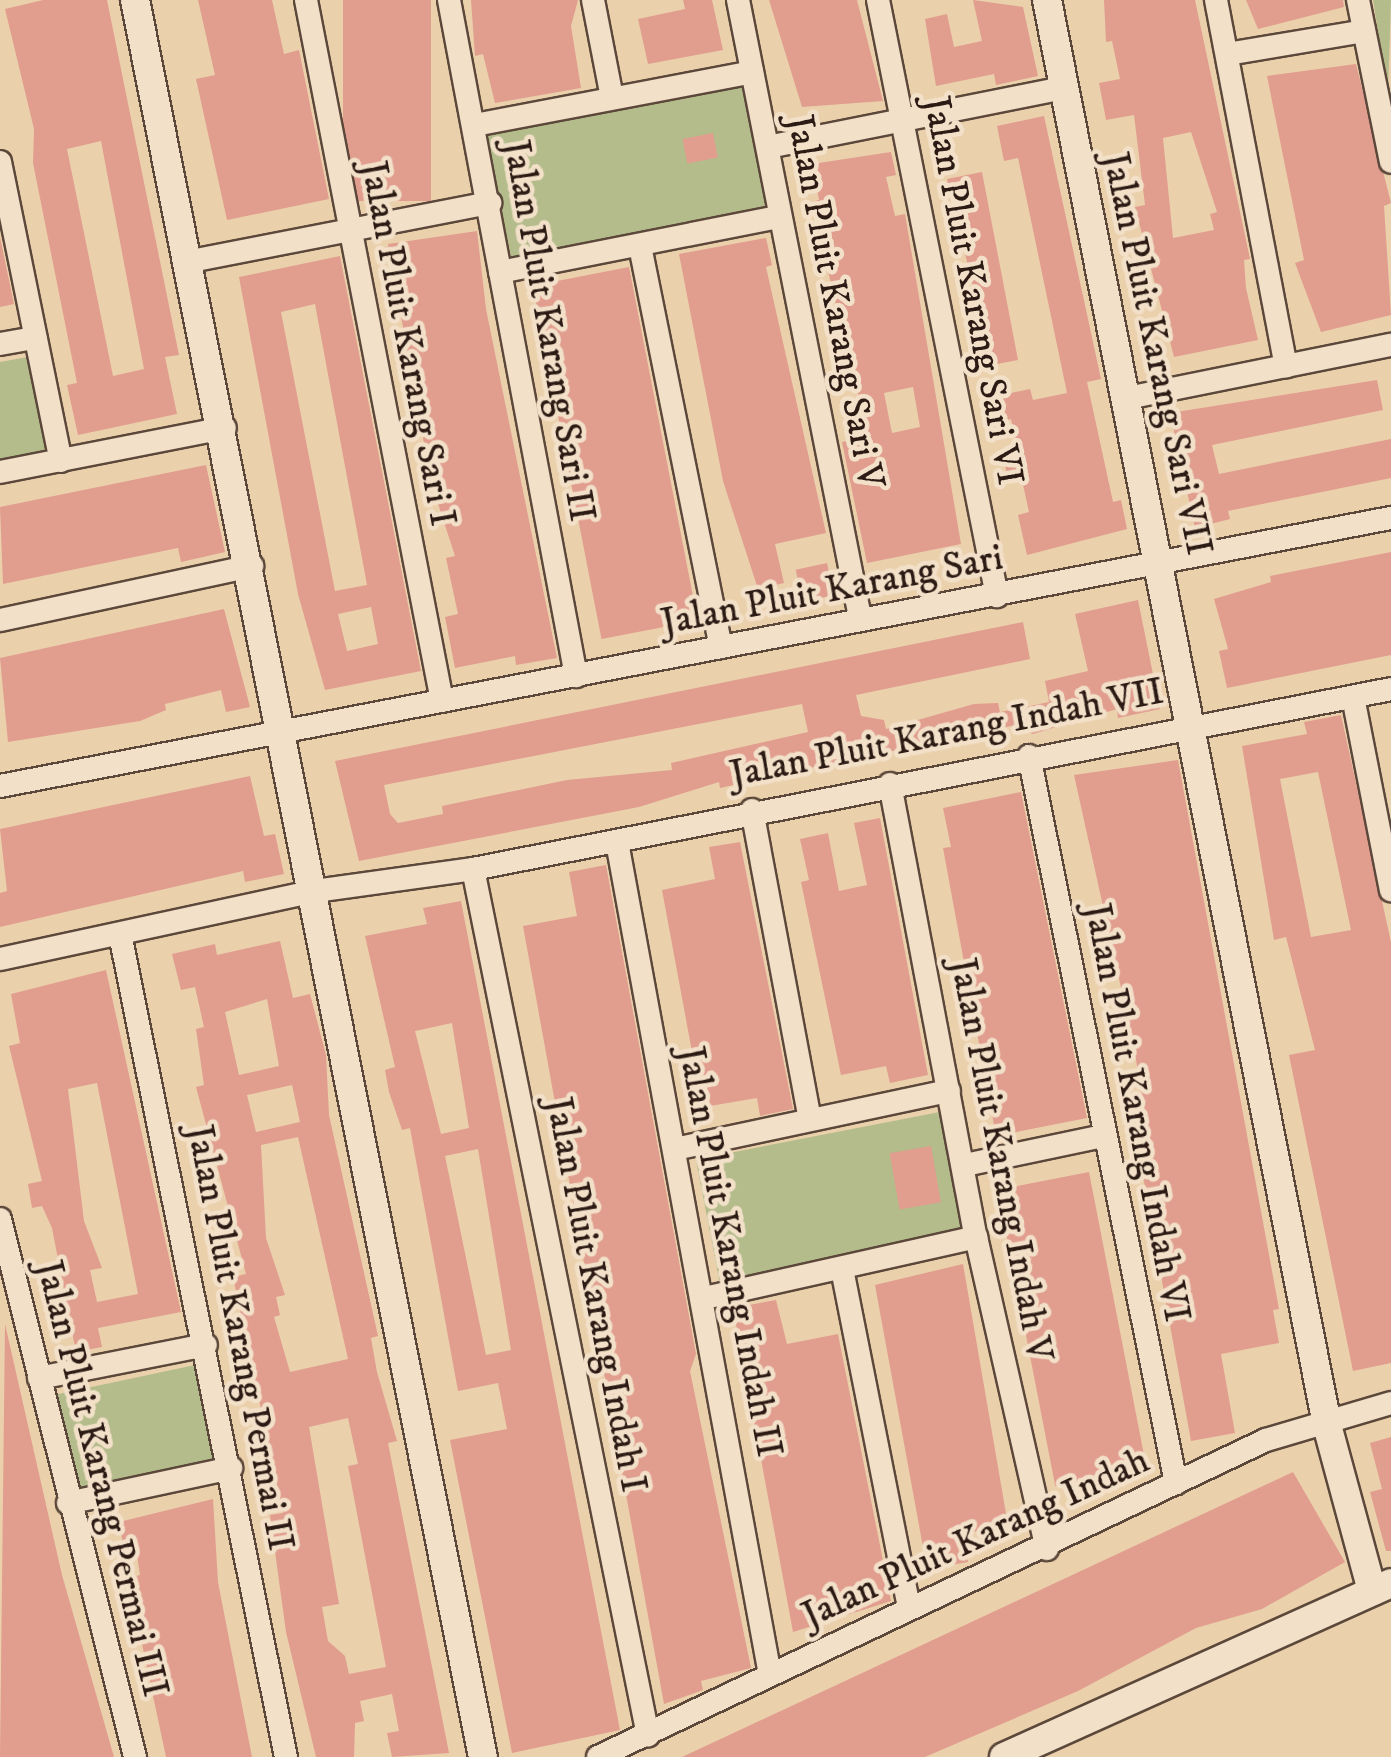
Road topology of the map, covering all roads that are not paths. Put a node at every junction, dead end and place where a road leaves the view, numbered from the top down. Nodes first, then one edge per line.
1 (135, 0) edge
2 (306, 0) edge
3 (449, 0) edge
4 (592, 0) edge
5 (738, 0) edge
6 (878, 0) edge
7 (1046, 0) edge
8 (1216, 0) edge
9 (1358, 0) edge
10 (1364, 31) junction
11 (1227, 54) junction
12 (752, 72) junction
13 (1064, 88) junction
14 (612, 98) junction
15 (1385, 106) edge
16 (902, 120) junction
17 (475, 126) junction
18 (768, 146) junction
19 (0, 162) edge
20 (1391, 162) edge
21 (490, 203) junction
22 (779, 217) junction
23 (350, 229) junction
24 (640, 246) junction
25 (191, 260) junction
26 (500, 272) junction
27 (34, 338) junction
28 (0, 344) edge
29 (1391, 345) edge
30 (1286, 366) junction
31 (1128, 398) junction
32 (224, 428) junction
33 (61, 461) junction
34 (0, 472) edge
35 (1391, 518) edge
36 (252, 566) junction
37 (1161, 566) junction
38 (997, 596) junction
39 (860, 618) junction
40 (0, 620) edge
41 (721, 646) junction
42 (576, 676) junction
43 (1391, 689) edge
44 (1353, 697) junction
45 (442, 701) junction
46 (1194, 722) junction
47 (285, 729) junction
48 (1029, 756) junction
49 (890, 784) junction
50 (0, 786) edge
51 (752, 810) junction
52 (617, 842) junction
53 (473, 869) junction
54 (1391, 890) edge
55 (316, 891) junction
56 (120, 934) junction
57 (0, 959) edge
58 (949, 1090) junction
59 (810, 1118) junction
60 (1103, 1136) junction
61 (674, 1150) junction
62 (965, 1165) junction
63 (0, 1219) edge
64 (976, 1237) junction
65 (842, 1269) junction
66 (704, 1298) junction
67 (206, 1344) junction
68 (39, 1378) junction
69 (1391, 1402) edge
70 (1328, 1424) junction
71 (232, 1468) junction
72 (1176, 1483) junction
73 (68, 1503) junction
74 (1046, 1549) junction
75 (1382, 1587) edge
76 (909, 1606) junction
77 (770, 1675) junction
78 (648, 1735) junction
79 (135, 1757) edge
80 (286, 1757) edge
81 (483, 1757) edge
82 (598, 1757) edge
83 (1004, 1757) edge

1 - 25 street
2 - 23 street, Jalan Pluit Karang Sari I
3 - 17 street, Jalan Pluit Karang Sari II
4 - 14 street
5 - 12 street, Jalan Pluit Karang Sari V
6 - 16 street, Jalan Pluit Karang Sari VI
7 - 13 street, Jalan Pluit Karang Sari VII
8 - 11 street
9 - 10 street
10 - 11 street
10 - 15 street
11 - 30 street
12 - 14 street
12 - 18 street, Jalan Pluit Karang Sari V
13 - 16 street
13 - 31 street, Jalan Pluit Karang Sari VII
14 - 17 street
15 - 20 street
16 - 18 street
16 - 38 street, Jalan Pluit Karang Sari VI
17 - 21 street, Jalan Pluit Karang Sari II
18 - 22 street, Jalan Pluit Karang Sari V
19 - 27 street
21 - 23 street
21 - 26 street, Jalan Pluit Karang Sari II
22 - 24 street
22 - 39 street, Jalan Pluit Karang Sari V
23 - 25 street
23 - 45 street, Jalan Pluit Karang Sari I
24 - 26 street
24 - 41 street
25 - 32 street
26 - 42 street, Jalan Pluit Karang Sari II
27 - 28 street
27 - 33 street
29 - 30 street
30 - 31 street
31 - 37 street, Jalan Pluit Karang Sari VII
32 - 33 street
32 - 36 street
33 - 34 street
35 - 37 street, Jalan Pluit Karang Sari
36 - 40 street
36 - 47 street
37 - 38 street, Jalan Pluit Karang Sari
37 - 46 street, Jalan Pluit Karang Sari VII
38 - 39 street, Jalan Pluit Karang Sari
39 - 41 street, Jalan Pluit Karang Sari
41 - 42 street, Jalan Pluit Karang Sari
42 - 45 street, Jalan Pluit Karang Sari
43 - 44 street
44 - 46 street
44 - 54 street
45 - 47 street, Jalan Pluit Karang Sari
46 - 48 street, Jalan Pluit Karang Indah VII
46 - 70 street, Jalan Pluit Karang Indah VII
47 - 50 street, Jalan Pluit Karang Sari
47 - 55 street
48 - 49 street, Jalan Pluit Karang Indah VII
48 - 60 street, Jalan Pluit Karang Indah VI
49 - 51 street, Jalan Pluit Karang Indah VII
49 - 58 street, Jalan Pluit Karang Indah V
51 - 52 street, Jalan Pluit Karang Indah VII
51 - 59 street
52 - 53 street, Jalan Pluit Karang Indah VII
52 - 61 street, Jalan Pluit Karang Indah II
53 - 55 street, Jalan Pluit Karang Indah VII
53 - 78 street, Jalan Pluit Karang Indah I
55 - 56 street, Jalan Pluit Karang Indah VII
55 - 81 street
56 - 57 street, Jalan Pluit Karang Indah VII
56 - 67 street, Jalan Pluit Karang Permai II
58 - 59 street
58 - 62 street, Jalan Pluit Karang Indah V
59 - 61 street
60 - 62 street
60 - 72 street, Jalan Pluit Karang Indah VI
61 - 66 street, Jalan Pluit Karang Indah II
62 - 64 street, Jalan Pluit Karang Indah V
63 - 68 street, Jalan Pluit Karang Permai III
64 - 65 street
64 - 74 street, Jalan Pluit Karang Indah V
65 - 66 street
65 - 76 street
66 - 77 street, Jalan Pluit Karang Indah II
67 - 68 street
67 - 71 street, Jalan Pluit Karang Permai II
68 - 73 street, Jalan Pluit Karang Permai III
69 - 70 street, Jalan Pluit Karang Indah
70 - 72 street, Jalan Pluit Karang Indah
70 - 75 street, Jalan Pluit Karang Indah VII
71 - 73 street
71 - 80 street, Jalan Pluit Karang Permai II
72 - 74 street, Jalan Pluit Karang Indah
73 - 79 street, Jalan Pluit Karang Permai III
74 - 76 street, Jalan Pluit Karang Indah
75 - 83 street
76 - 77 street, Jalan Pluit Karang Indah
77 - 78 street, Jalan Pluit Karang Indah
78 - 82 street, Jalan Pluit Karang Indah

